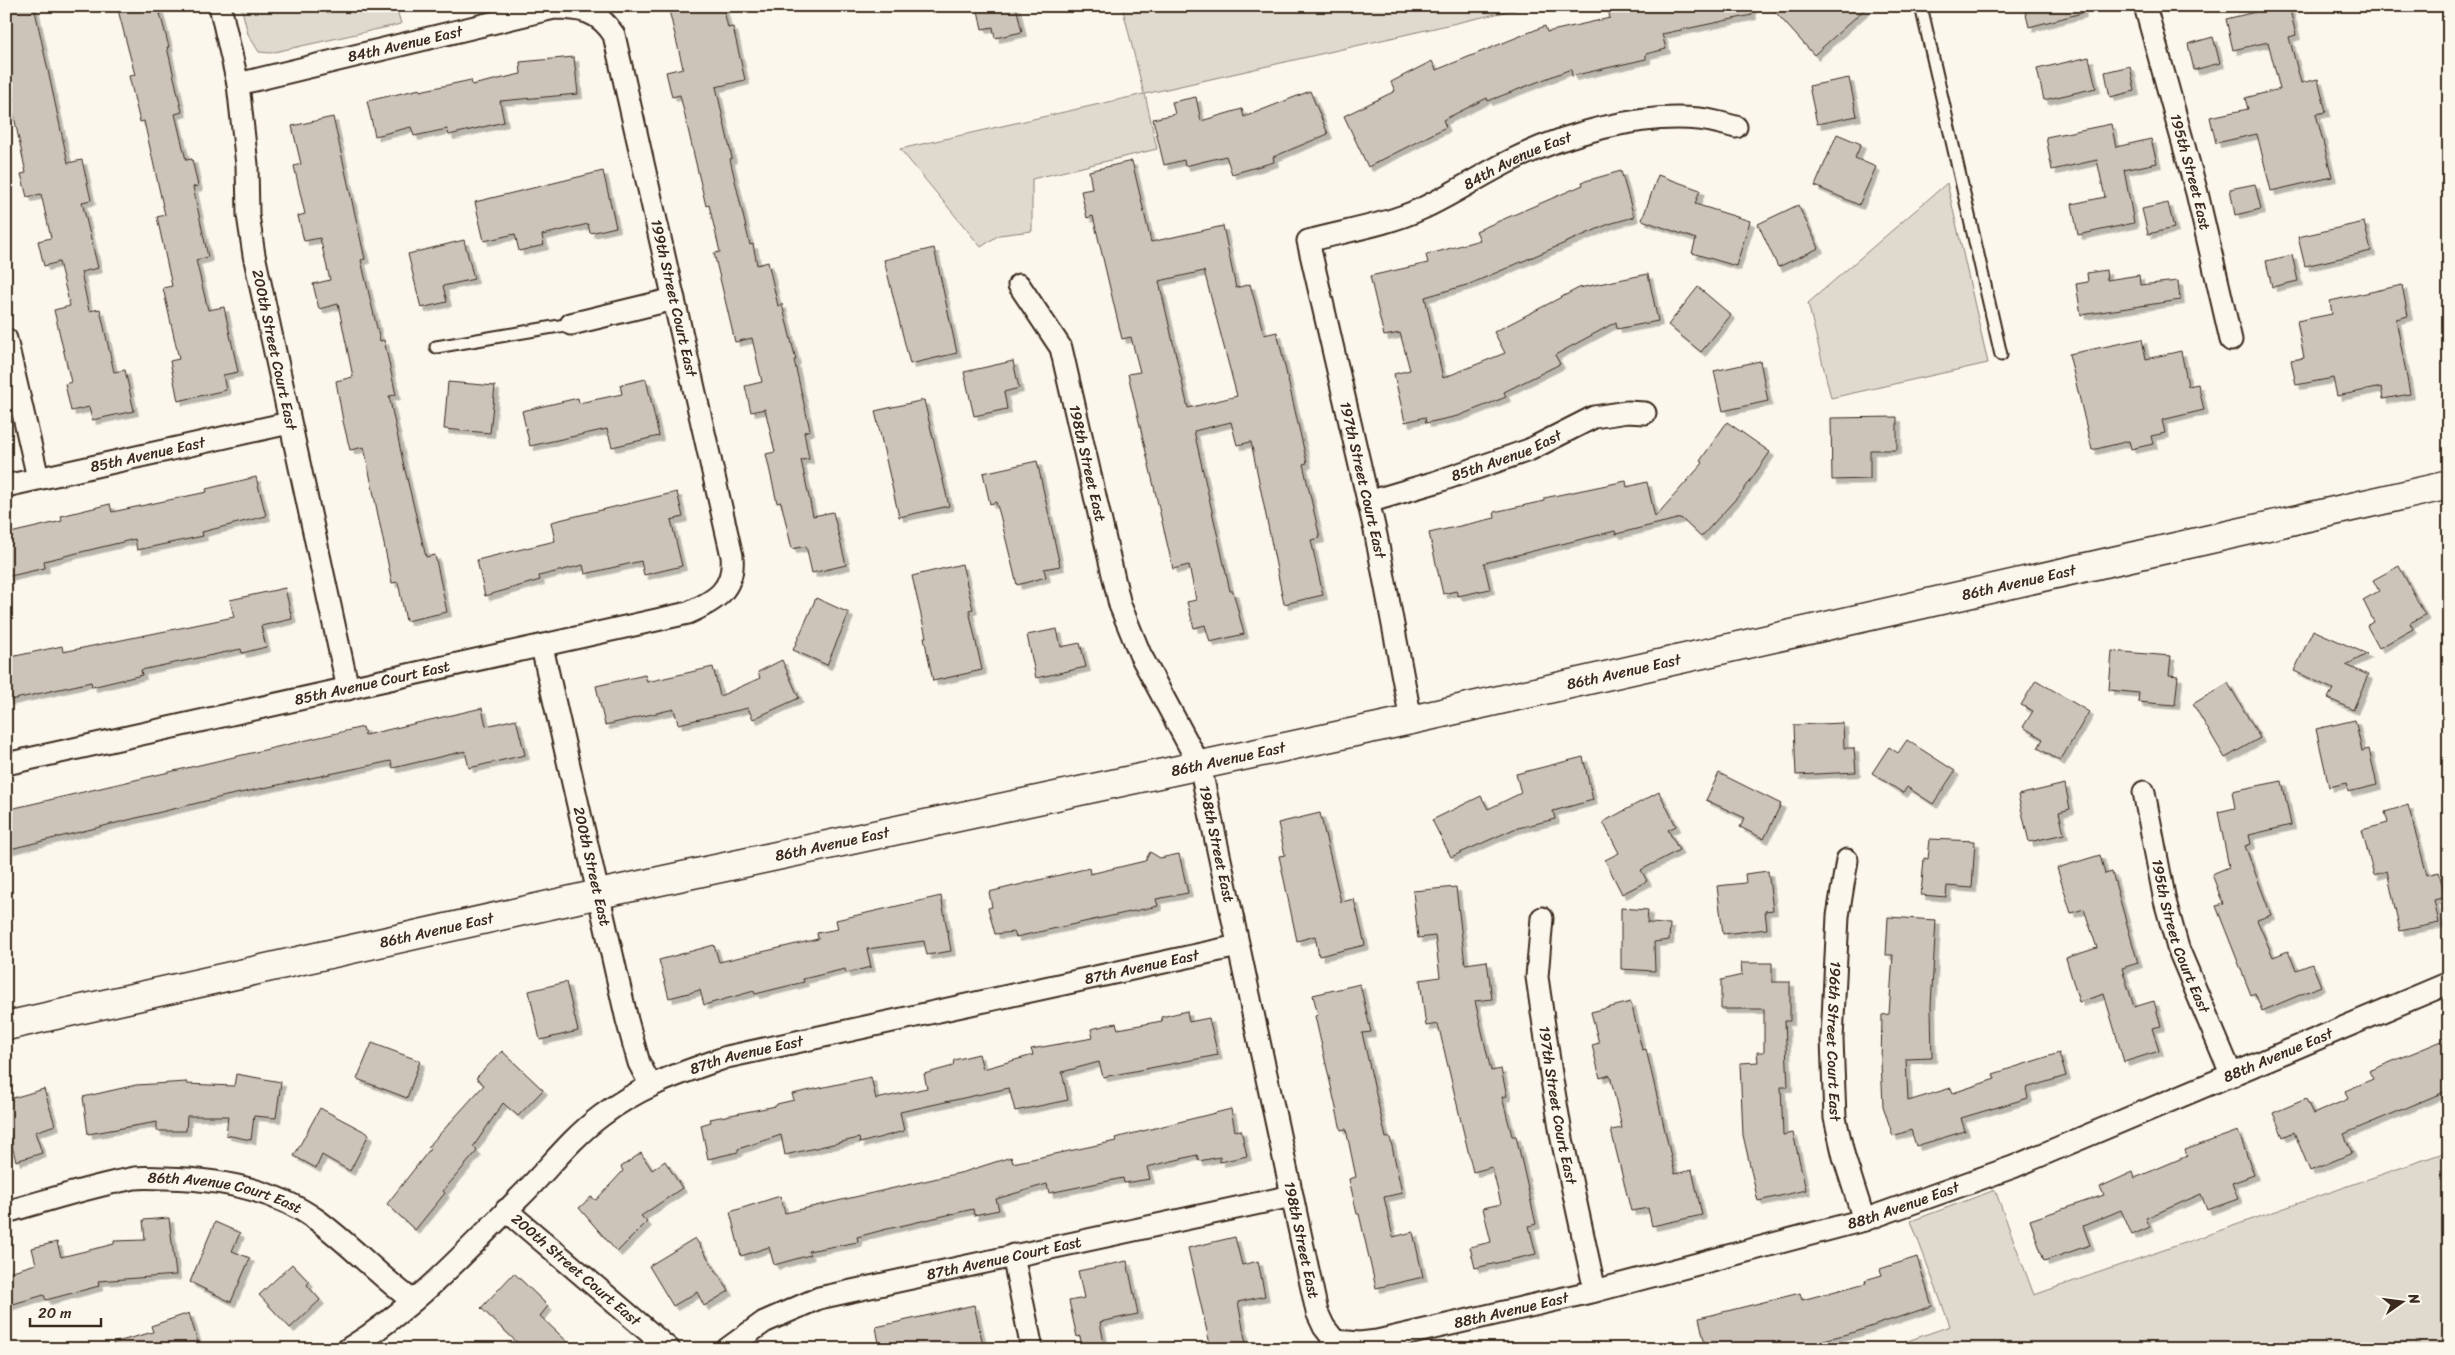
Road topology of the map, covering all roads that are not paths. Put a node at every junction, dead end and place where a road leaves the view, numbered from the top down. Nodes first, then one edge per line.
1 (220, 6) edge
2 (1920, 6) edge
3 (2145, 6) edge
4 (600, 17) joint
5 (238, 84) junction
6 (1736, 128) dead end
7 (1308, 241) joint
8 (1019, 285) dead end
9 (674, 299) junction
10 (571, 324) joint
11 (6, 339) edge
12 (2231, 340) dead end
13 (436, 347) dead end
14 (2001, 355) dead end
15 (1645, 413) dead end
16 (289, 423) junction
17 (38, 478) junction
18 (2449, 484) edge
19 (6, 486) edge
20 (1368, 502) junction
21 (730, 583) joint
22 (542, 647) junction
23 (348, 689) junction
24 (1411, 720) junction
25 (6, 764) edge
26 (1200, 766) junction
27 (2144, 792) dead end
28 (1847, 860) dead end
29 (599, 894) junction
30 (1542, 918) dead end
31 (1238, 946) junction
32 (2449, 983) edge
33 (6, 1026) edge
34 (2232, 1076) junction
35 (650, 1084) junction
36 (1292, 1196) junction
37 (506, 1210) junction
38 (6, 1212) edge
39 (1864, 1220) junction
40 (1013, 1255) junction
41 (1596, 1291) junction
42 (413, 1301) junction
43 (1332, 1337) joint
44 (348, 1349) edge
45 (669, 1349) edge
46 (727, 1349) edge
47 (1032, 1349) edge

1 - 5 street, 200th Street Court East
2 - 14 lane
3 - 12 street, 195th Street East
4 - 5 street, 84th Avenue East
4 - 9 street, 199th Street Court East
5 - 16 street, 200th Street Court East
6 - 7 street, 84th Avenue East
7 - 20 street, 197th Street Court East
8 - 26 street, 198th Street East
9 - 10 street
9 - 21 street, 199th Street Court East
10 - 13 lane
11 - 17 street
15 - 20 street, 85th Avenue East
16 - 17 street, 85th Avenue East
16 - 23 street, 200th Street Court East
17 - 19 street, 85th Avenue East
18 - 24 street, 86th Avenue East
20 - 24 street, 197th Street Court East
21 - 22 street, 85th Avenue Court East
22 - 23 street, 85th Avenue Court East
22 - 29 street, 200th Street East
23 - 25 street, 85th Avenue Court East
24 - 26 street, 86th Avenue East
26 - 29 street, 86th Avenue East
26 - 31 street, 198th Street East
27 - 34 street, 195th Street Court East
28 - 39 street, 196th Street Court East
29 - 33 street, 86th Avenue East
29 - 35 street, 200th Street East
30 - 41 street, 197th Street Court East
31 - 35 street, 87th Avenue East
31 - 36 street, 198th Street East
32 - 34 street, 88th Avenue East
34 - 39 street, 88th Avenue East
35 - 37 street, 87th Avenue East
36 - 40 street, 87th Avenue Court East
36 - 43 street, 198th Street East
37 - 42 street, 87th Avenue East
37 - 45 street, 200th Street Court East
38 - 42 street, 86th Avenue Court East
39 - 41 street, 88th Avenue East
40 - 46 street, 87th Avenue Court East
40 - 47 street
41 - 43 street, 88th Avenue East
42 - 44 street, 87th Avenue East

